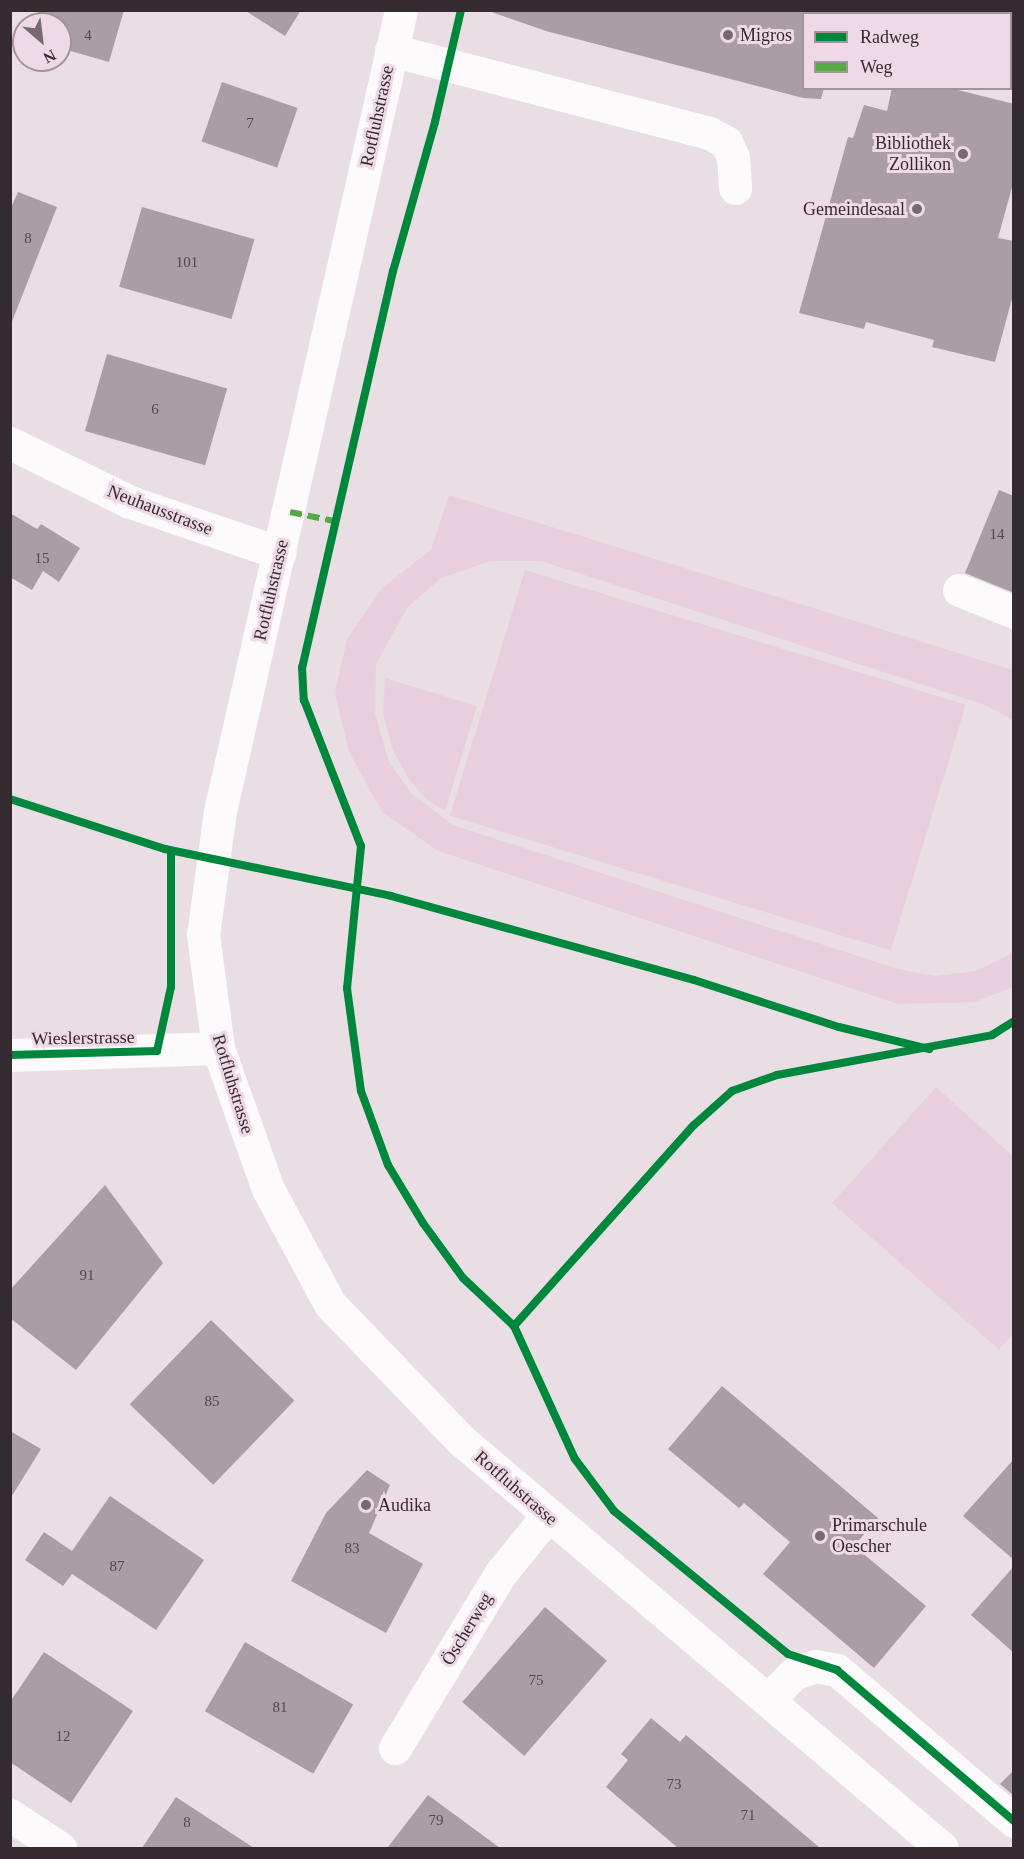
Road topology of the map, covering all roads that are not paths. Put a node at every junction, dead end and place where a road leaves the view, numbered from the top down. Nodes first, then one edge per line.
1 (401, 10) edge
2 (391, 50) junction
3 (735, 188) dead end
4 (10, 443) edge
5 (280, 553) junction
6 (959, 590) dead end
7 (1014, 612) edge
8 (218, 1048) junction
9 (10, 1055) edge
10 (548, 1515) junction
11 (768, 1700) junction
12 (395, 1748) dead end
13 (10, 1815) edge
14 (1014, 1821) edge
15 (60, 1848) edge
16 (942, 1848) edge

1 - 2 main road, Rotfluhstrasse
2 - 3 main road
2 - 5 main road, Rotfluhstrasse
4 - 5 main road, Neuhausstrasse
5 - 8 main road, Rotfluhstrasse
6 - 7 main road
8 - 9 main road, Wieslerstrasse
8 - 10 main road, Rotfluhstrasse
10 - 11 main road, Rotfluhstrasse
10 - 12 main road, Öscherweg
11 - 14 main road
11 - 16 main road, Rotfluhstrasse
13 - 15 main road

